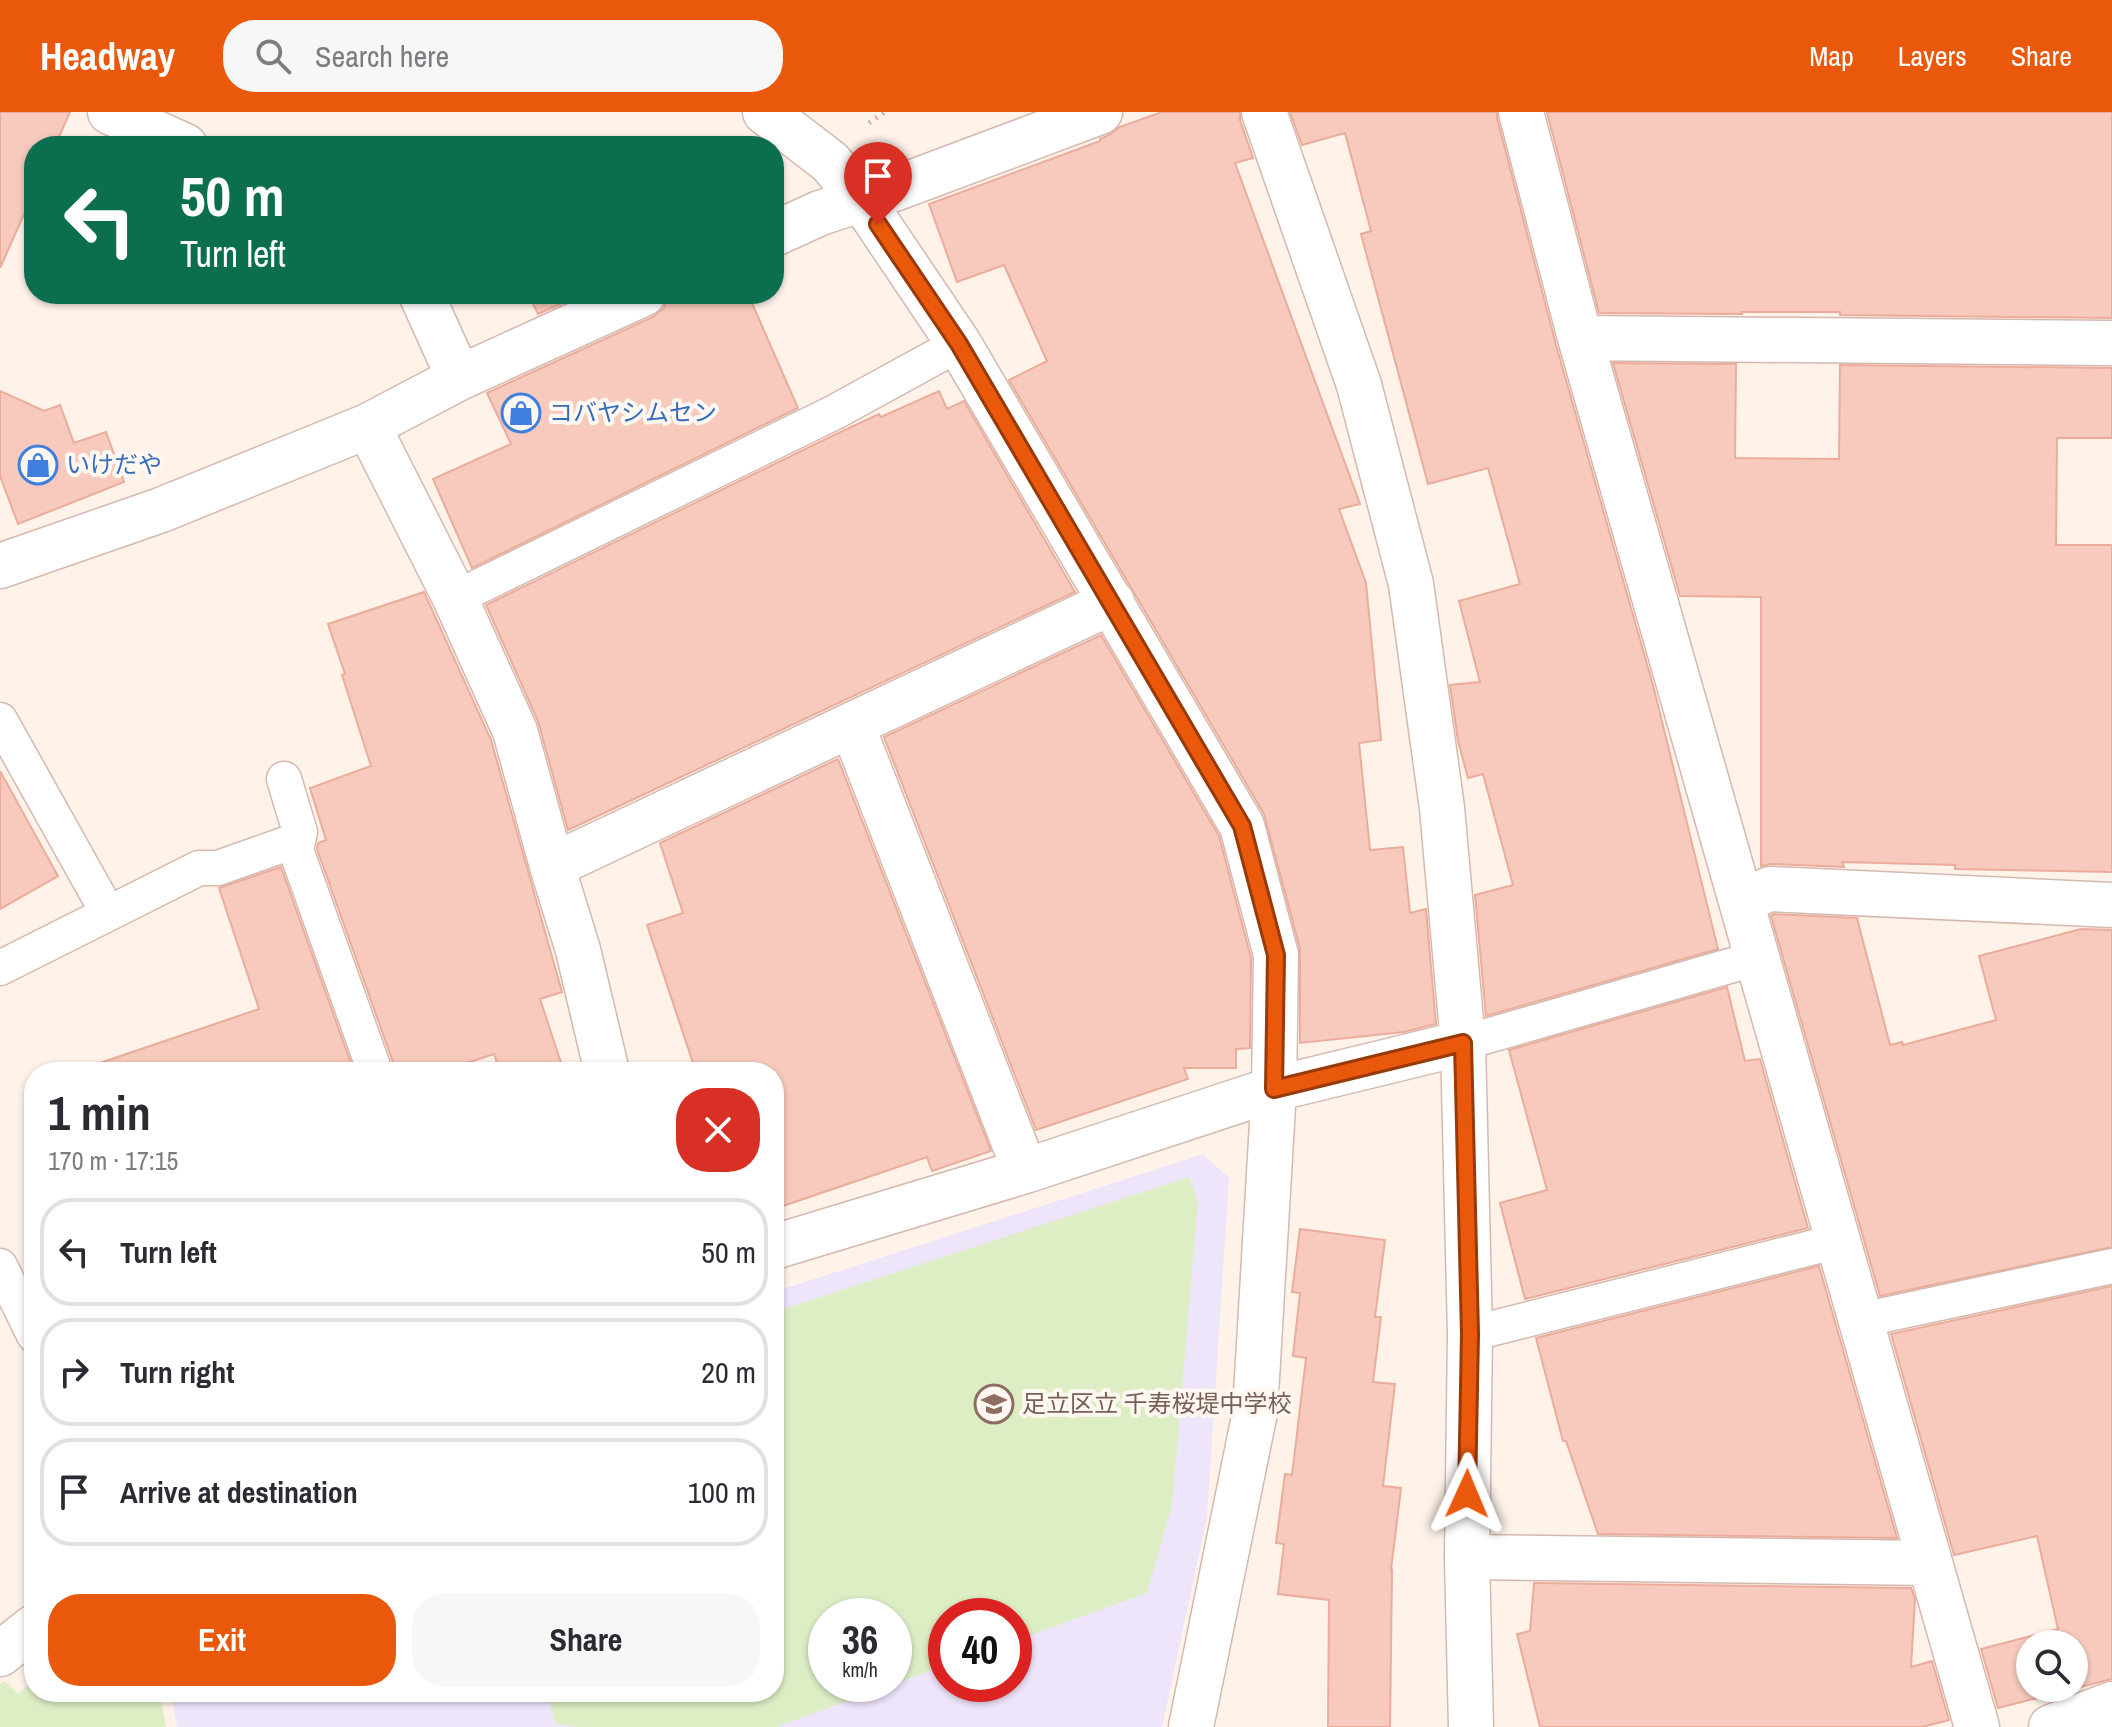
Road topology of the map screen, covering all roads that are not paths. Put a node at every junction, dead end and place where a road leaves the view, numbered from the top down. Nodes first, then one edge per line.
1 (110, 112) edge
2 (765, 112) edge
3 (1100, 112) edge
4 (1264, 112) edge
5 (1521, 112) edge
6 (163, 136) edge
7 (862, 200) junction
8 (784, 229) edge
9 (426, 304) edge
10 (621, 304) edge
11 (1580, 338) junction
12 (2112, 343) edge
13 (959, 344) junction
14 (459, 378) junction
15 (368, 426) junction
16 (2, 555) edge
17 (455, 598) junction
18 (1112, 602) junction
19 (0, 720) edge
20 (852, 725) junction
21 (284, 779) dead end
22 (297, 845) junction
23 (552, 866) junction
24 (1741, 901) junction
25 (2112, 905) edge
26 (108, 913) junction
27 (1757, 958) junction
28 (0, 968) edge
29 (1463, 1043) junction
30 (371, 1062) edge
31 (605, 1062) edge
32 (1274, 1089) junction
33 (1025, 1171) junction
34 (1838, 1241) junction
35 (784, 1244) edge
36 (0, 1266) edge
37 (2112, 1266) edge
38 (24, 1315) edge
39 (1861, 1320) junction
40 (1470, 1334) junction
41 (1467, 1557) junction
42 (1930, 1563) junction
43 (24, 1635) edge
44 (0, 1654) edge
45 (2112, 1704) edge
46 (1191, 1727) edge
47 (1471, 1727) edge
48 (1977, 1727) edge
49 (2051, 1727) edge

1 - 6 street
2 - 7 street
3 - 7 street
4 - 29 street
5 - 11 street
7 - 8 street
7 - 13 street
9 - 14 street
10 - 14 street
11 - 12 street
11 - 24 street
13 - 17 lane
13 - 18 street
14 - 15 street
15 - 16 street
15 - 17 street
17 - 23 street
18 - 20 street
18 - 32 street
19 - 26 lane
20 - 23 street
20 - 33 street
21 - 22 lane
22 - 26 lane
22 - 30 lane
23 - 31 street
24 - 25 street
24 - 27 street
26 - 28 lane
27 - 29 lane
27 - 34 street
29 - 32 street
29 - 40 street
32 - 33 street
32 - 46 street
33 - 35 street
34 - 39 street
34 - 40 lane
36 - 38 lane
37 - 39 lane
39 - 42 street
40 - 41 street
41 - 42 street
41 - 47 street
42 - 48 street
43 - 44 street
45 - 49 street

